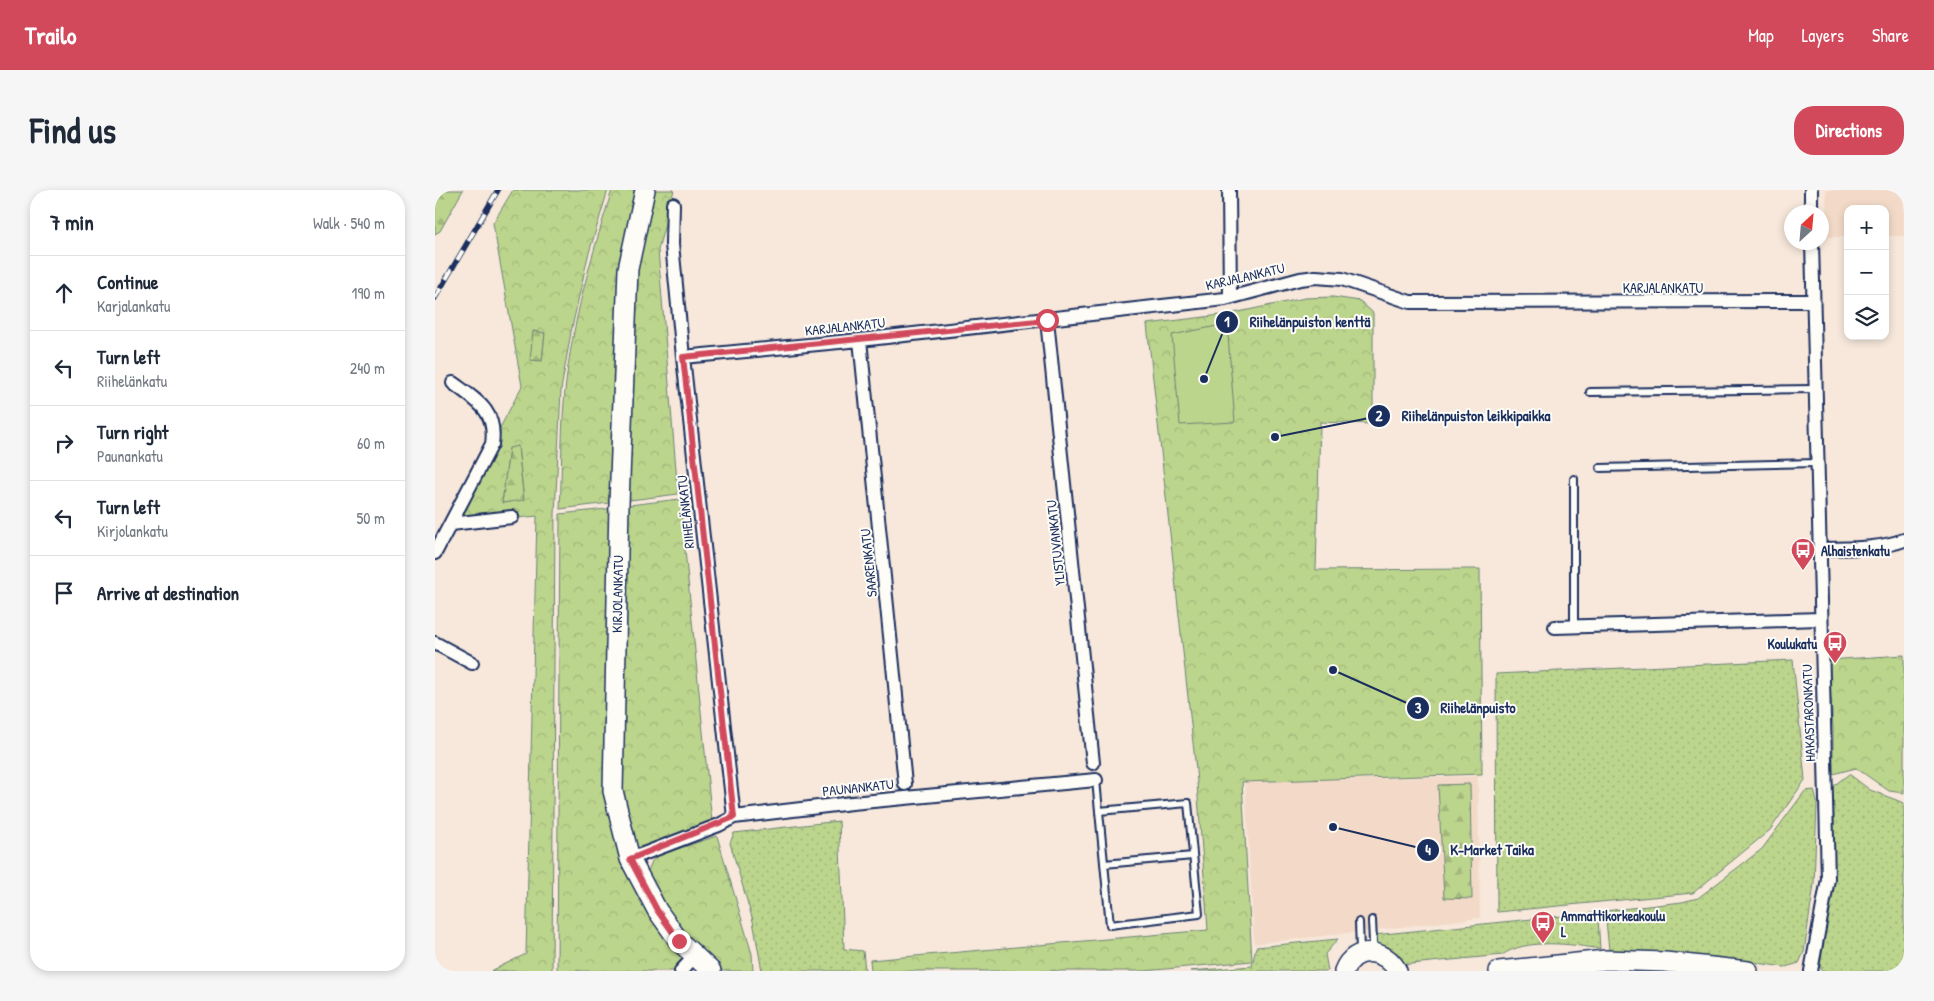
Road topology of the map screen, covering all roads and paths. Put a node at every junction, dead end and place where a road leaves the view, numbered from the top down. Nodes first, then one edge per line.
1 (645, 190) edge
2 (1229, 190) edge
3 (1811, 190) edge
4 (673, 204) dead end
5 (1811, 205) edge
6 (1812, 250) edge
7 (1230, 297) junction
8 (1813, 301) junction
9 (1047, 320) junction
10 (860, 340) junction
11 (683, 357) junction
12 (453, 383) dead end
13 (1815, 389) junction
14 (1590, 392) dead end
15 (1817, 463) junction
16 (1600, 468) dead end
17 (1574, 479) dead end
18 (512, 517) dead end
19 (451, 524) junction
20 (1904, 540) edge
21 (1819, 549) junction
22 (435, 553) edge
23 (1820, 619) junction
24 (1555, 627) dead end
25 (1574, 627) junction
26 (435, 643) edge
27 (472, 663) dead end
28 (1093, 762) dead end
29 (1096, 780) joint
30 (905, 784) dead end
31 (1099, 811) junction
32 (734, 817) junction
33 (1193, 856) junction
34 (630, 859) junction
35 (1104, 864) junction
36 (1372, 920) dead end
37 (1359, 922) dead end
38 (1368, 954) junction
39 (694, 956) junction
40 (1395, 967) edge
41 (681, 971) edge
42 (711, 971) edge
43 (1344, 971) edge
44 (1412, 971) edge
45 (1499, 971) edge
46 (1747, 971) edge
47 (1811, 971) edge

1 - 34 main road, KIRJOLANKATU
2 - 7 street
3 - 5 street
4 - 11 street, RIIHELÄNKATU
6 - 8 street, HAKASTARONKATU
7 - 8 street, KARJALANKATU
7 - 9 street, KARJALANKATU
8 - 13 street, HAKASTARONKATU
9 - 10 street, KARJALANKATU
9 - 28 street, YLISTUVANKATU
10 - 11 street, KARJALANKATU
10 - 30 street, SAARENKATU
11 - 32 street, RIIHELÄNKATU
12 - 19 street
13 - 14 lane
13 - 15 street, HAKASTARONKATU
15 - 16 lane
15 - 21 street, HAKASTARONKATU
17 - 25 lane
18 - 19 street
19 - 22 street
20 - 21 street
21 - 23 street, HAKASTARONKATU
23 - 25 street
23 - 47 street, HAKASTARONKATU
24 - 25 street
26 - 27 street
29 - 31 lane
29 - 32 street, PAUNANKATU
31 - 33 lane
31 - 35 lane
32 - 34 street, PAUNANKATU
33 - 35 lane
33 - 35 lane
34 - 39 main road, KIRJOLANKATU
36 - 38 lane
37 - 38 lane
38 - 40 main road
38 - 43 main road
39 - 41 street
39 - 42 main road, KIRJOLANKATU
40 - 44 main road
45 - 46 main road

